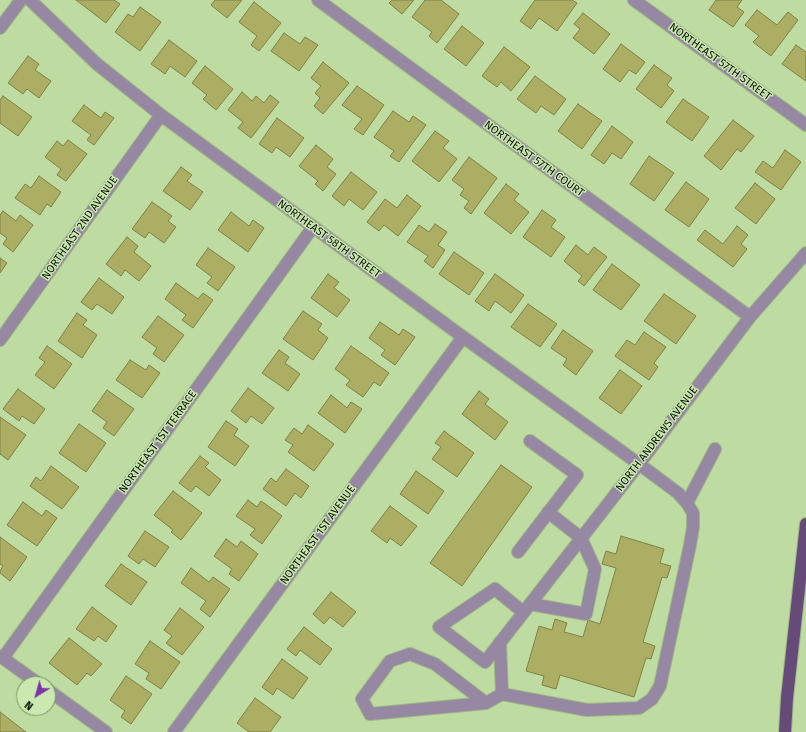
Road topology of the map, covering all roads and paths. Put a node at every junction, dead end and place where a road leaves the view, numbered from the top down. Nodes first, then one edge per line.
1 (21, 0) edge
2 (30, 0) edge
3 (318, 0) edge
4 (634, 0) edge
5 (0, 28) edge
6 (160, 115) junction
7 (806, 125) edge
8 (313, 227) junction
9 (806, 253) edge
10 (750, 317) junction
11 (463, 337) junction
12 (0, 340) edge
13 (530, 441) dead end
14 (715, 449) dead end
15 (639, 464) junction
16 (687, 503) junction
17 (548, 512) junction
18 (806, 524) edge
19 (581, 538) junction
20 (518, 552) dead end
21 (526, 608) junction
22 (500, 642) junction
23 (2, 657) edge
24 (29, 676) edge
25 (502, 694) junction
26 (56, 696) edge
27 (486, 703) junction
28 (106, 732) edge
29 (174, 732) edge
30 (785, 732) edge

1 - 5 street
2 - 6 street, NORTHEAST 58TH STREET
3 - 10 street, NORTHEAST 57TH COURT
4 - 7 street, NORTHEAST 57TH STREET
6 - 8 street, NORTHEAST 58TH STREET
6 - 12 street, NORTHEAST 2ND AVENUE
8 - 11 street, NORTHEAST 58TH STREET
8 - 23 street, NORTHEAST 1ST TERRACE
9 - 10 street, NORTH ANDREWS AVENUE
10 - 15 street, NORTH ANDREWS AVENUE
11 - 15 street, NORTHEAST 58TH STREET
11 - 29 street, NORTHEAST 1ST AVENUE
13 - 17 street
14 - 16 street
15 - 16 street, NORTHEAST 58TH STREET
15 - 19 street, NORTH ANDREWS AVENUE
16 - 25 street
17 - 19 street
17 - 20 street
18 - 30 main road
19 - 21 street, NORTH ANDREWS AVENUE
19 - 21 street
21 - 22 street, NORTH ANDREWS AVENUE
21 - 22 street, NORTH ANDREWS AVENUE
22 - 25 street
23 - 24 street
25 - 27 street
26 - 28 street
27 - 27 street

